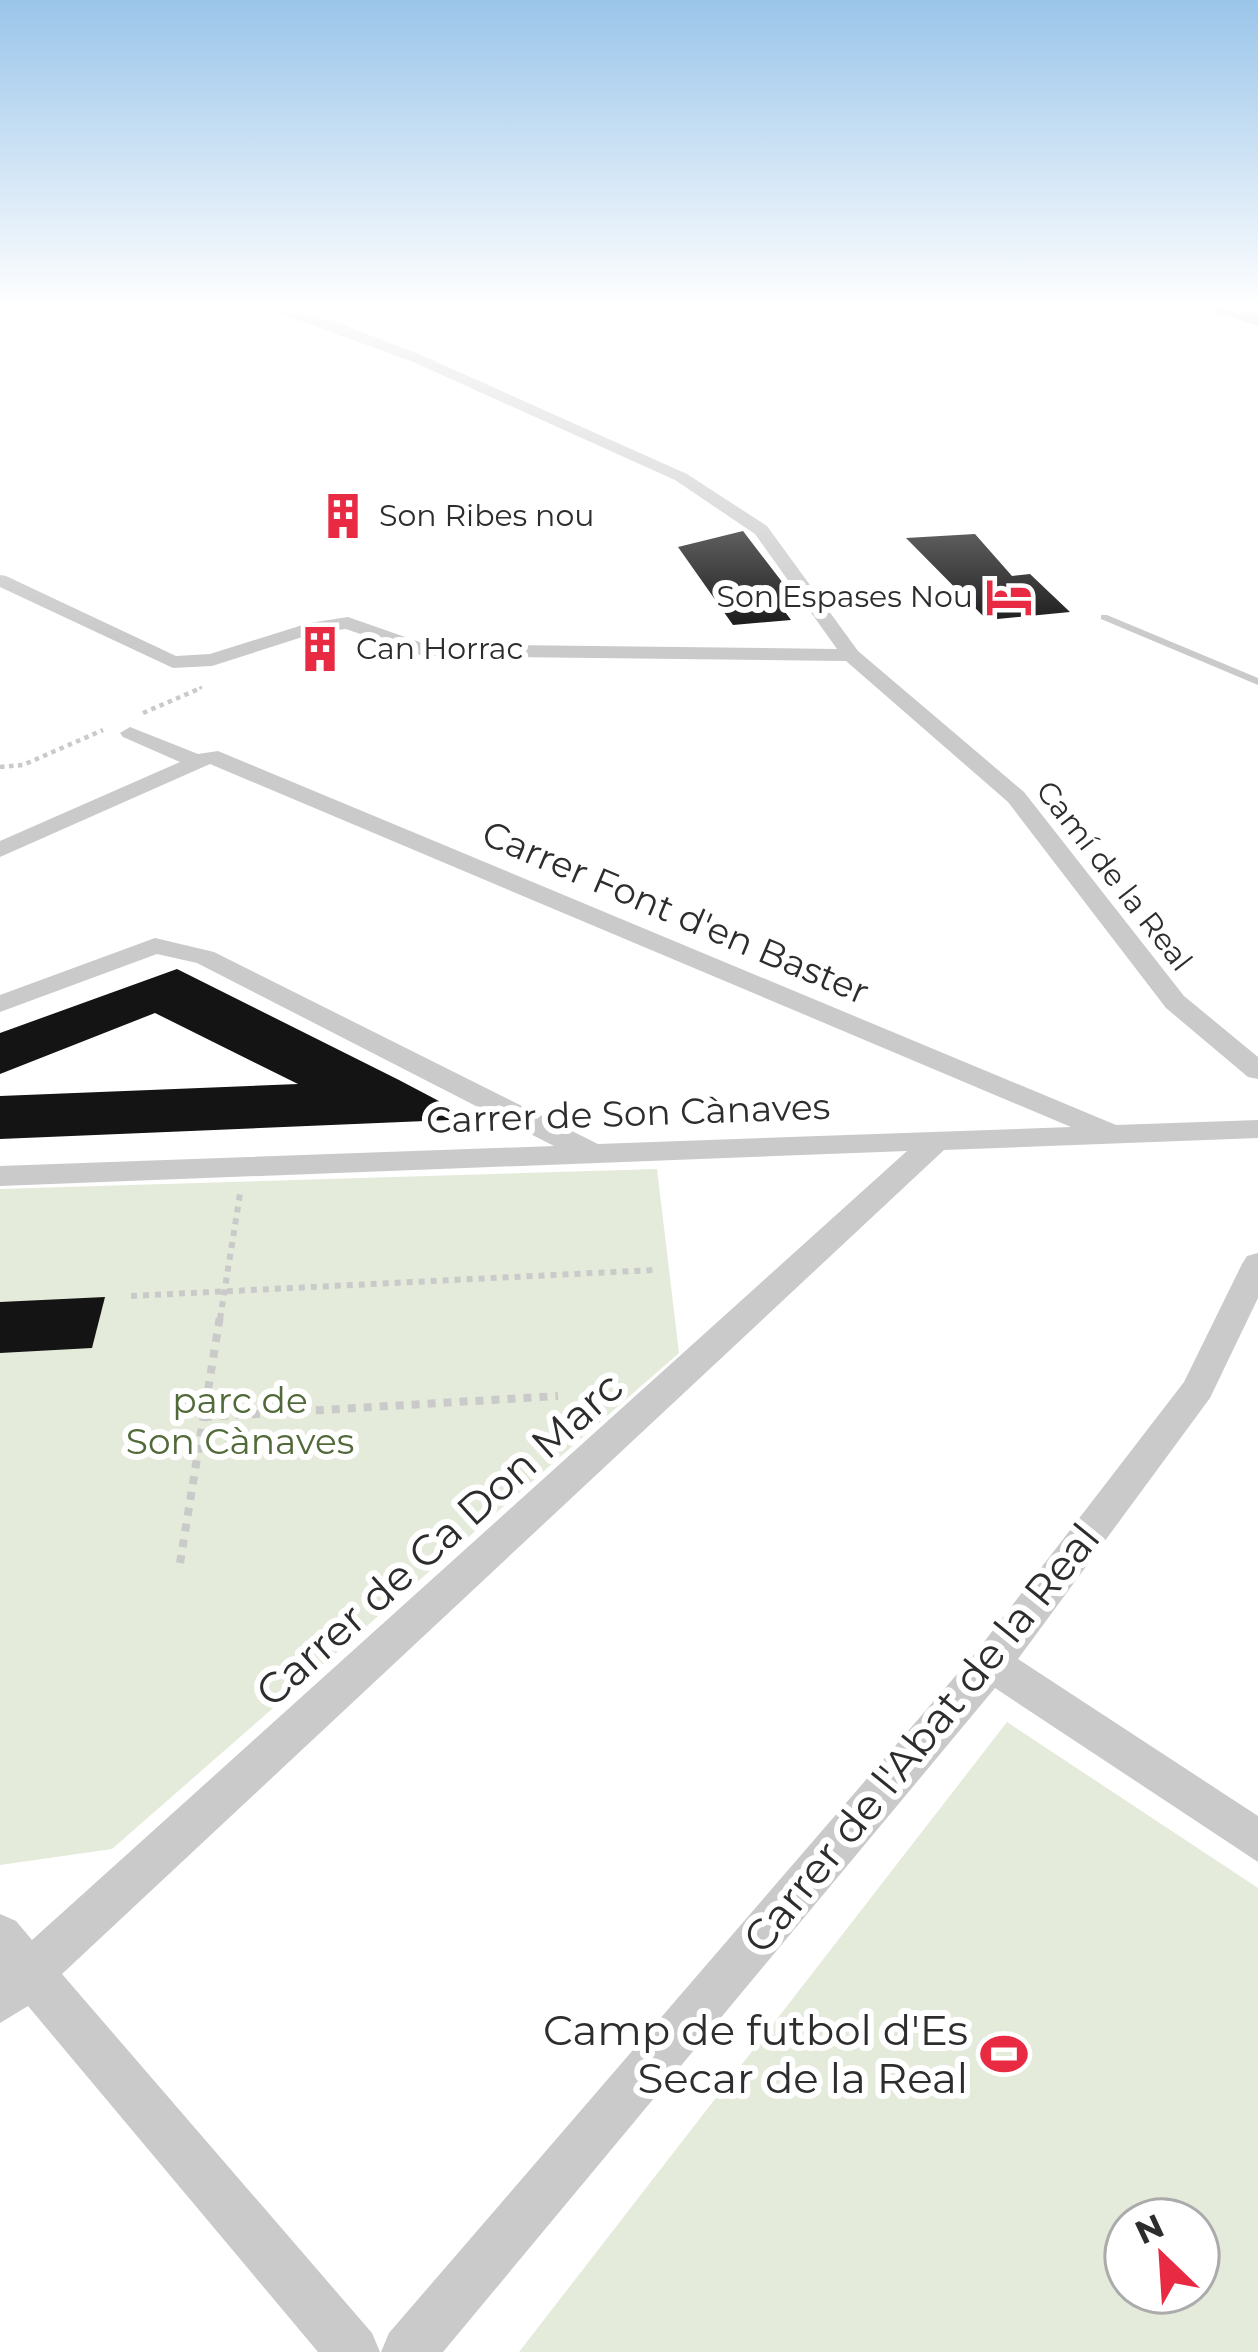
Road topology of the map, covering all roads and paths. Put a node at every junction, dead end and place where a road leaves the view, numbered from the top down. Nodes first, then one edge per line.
1 (549, 418) edge
2 (0, 580) edge
3 (1104, 617) dead end
4 (851, 655) junction
5 (1258, 682) edge
6 (130, 734) dead end
7 (203, 759) junction
8 (0, 850) edge
9 (0, 1004) edge
10 (1258, 1071) edge
11 (1258, 1129) edge
12 (1116, 1134) junction
13 (936, 1141) junction
14 (593, 1154) junction
15 (244, 1167) junction
16 (0, 1176) edge
17 (1258, 1264) edge
18 (654, 1270) dead end
19 (224, 1291) junction
20 (131, 1296) dead end
21 (558, 1396) dead end
22 (204, 1417) junction
23 (181, 1563) dead end
24 (991, 1663) junction
25 (1258, 1841) edge
26 (10, 1970) edge
27 (353, 2352) edge
28 (408, 2352) edge

1 - 4 street, Camí de la Real
2 - 4 street
3 - 5 lane
4 - 10 street, Camí de la Real
6 - 7 street, Carrer Font d'en Baster
7 - 8 street
7 - 12 street, Carrer Font d'en Baster
9 - 14 street
11 - 12 street, Carrer de Son Cànaves
12 - 13 street, Carrer de Son Cànaves
13 - 14 street, Carrer de Son Cànaves
13 - 26 street, Carrer de Ca Don Marc
14 - 15 street, Carrer de Son Cànaves
15 - 16 street, Carrer de Son Cànaves
15 - 19 path
17 - 24 street, Carrer de l'Abat de la Real
18 - 19 path
19 - 20 path
19 - 22 path
21 - 22 path
22 - 23 path
24 - 25 street
24 - 28 street, Carrer de l'Abat de la Real
26 - 27 street

